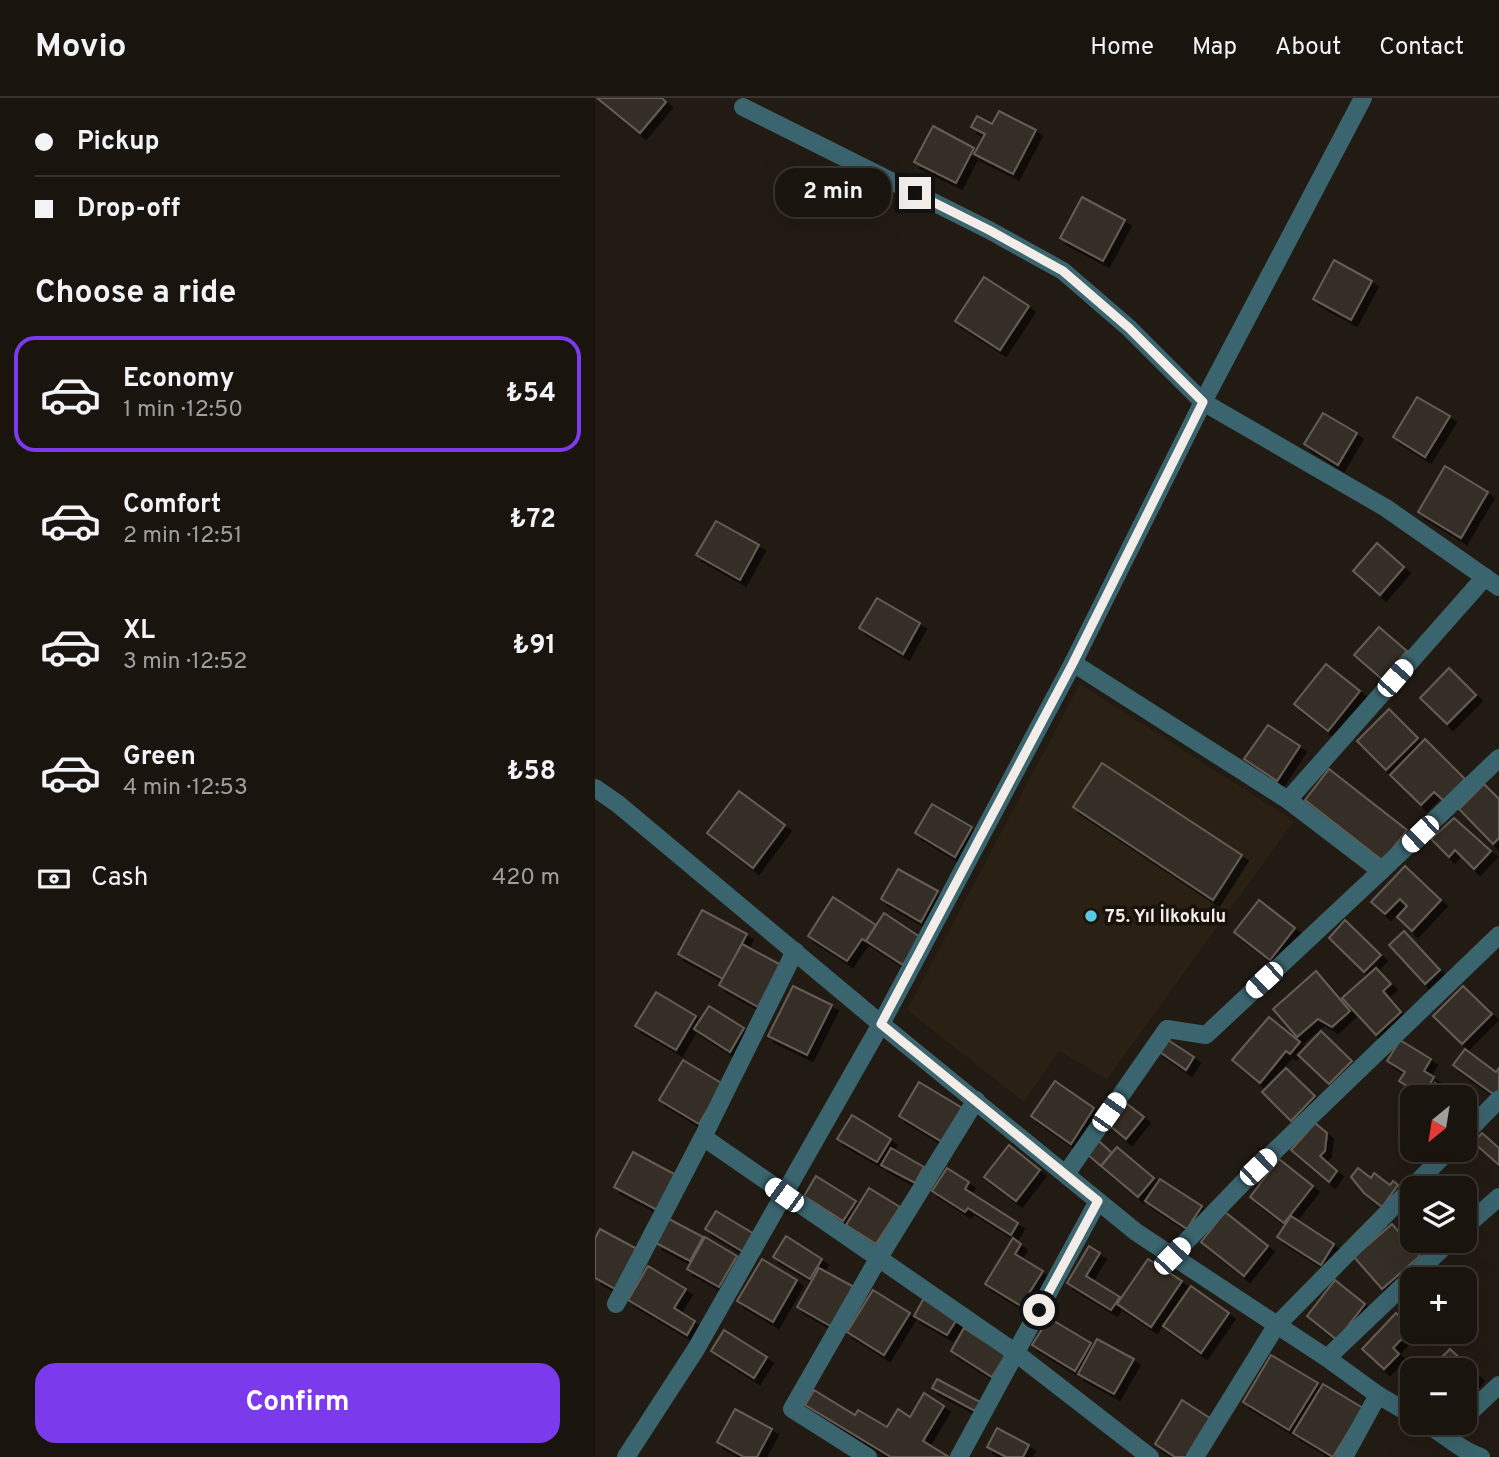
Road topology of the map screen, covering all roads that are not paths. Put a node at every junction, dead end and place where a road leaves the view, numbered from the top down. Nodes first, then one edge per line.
1 (1363, 98) edge
2 (743, 107) dead end
3 (1203, 402) junction
4 (1492, 582) edge
5 (1073, 663) junction
6 (1499, 758) edge
7 (595, 788) edge
8 (1288, 800) junction
9 (1381, 872) junction
10 (1499, 935) edge
11 (795, 951) junction
12 (881, 1024) junction
13 (1499, 1099) edge
14 (976, 1100) junction
15 (1477, 1122) edge
16 (703, 1136) junction
17 (1437, 1162) edge
18 (1066, 1174) junction
19 (784, 1195) junction
20 (1499, 1197) edge
21 (1098, 1201) junction
22 (1477, 1216) edge
23 (1437, 1253) edge
24 (1172, 1256) junction
25 (878, 1259) junction
26 (616, 1304) dead end
27 (1276, 1326) junction
28 (1016, 1353) junction
29 (1327, 1358) junction
30 (1499, 1385) edge
31 (1378, 1395) junction
32 (1477, 1406) edge
33 (1400, 1408) edge
34 (1457, 1435) edge
35 (1471, 1456) edge
36 (626, 1457) edge
37 (868, 1457) edge
38 (959, 1457) edge
39 (1150, 1457) edge
40 (1195, 1457) edge
41 (1345, 1457) edge

1 - 3 street
2 - 3 street
3 - 4 street
3 - 5 street
4 - 8 street
5 - 8 street
5 - 12 street
6 - 9 street
7 - 11 street
8 - 9 street
9 - 18 street
10 - 24 street
11 - 12 street
11 - 16 street
12 - 14 street
12 - 19 street
13 - 15 street
14 - 18 street
14 - 25 street
16 - 19 street
16 - 26 street
17 - 27 street
18 - 21 street
19 - 25 street
19 - 36 street
20 - 22 street
21 - 24 street
21 - 28 street
23 - 29 street
24 - 27 street
25 - 28 street
25 - 37 street
27 - 29 street
27 - 40 street
28 - 38 street
28 - 39 street
29 - 31 street
30 - 32 street
31 - 33 street
31 - 41 street
34 - 35 street

